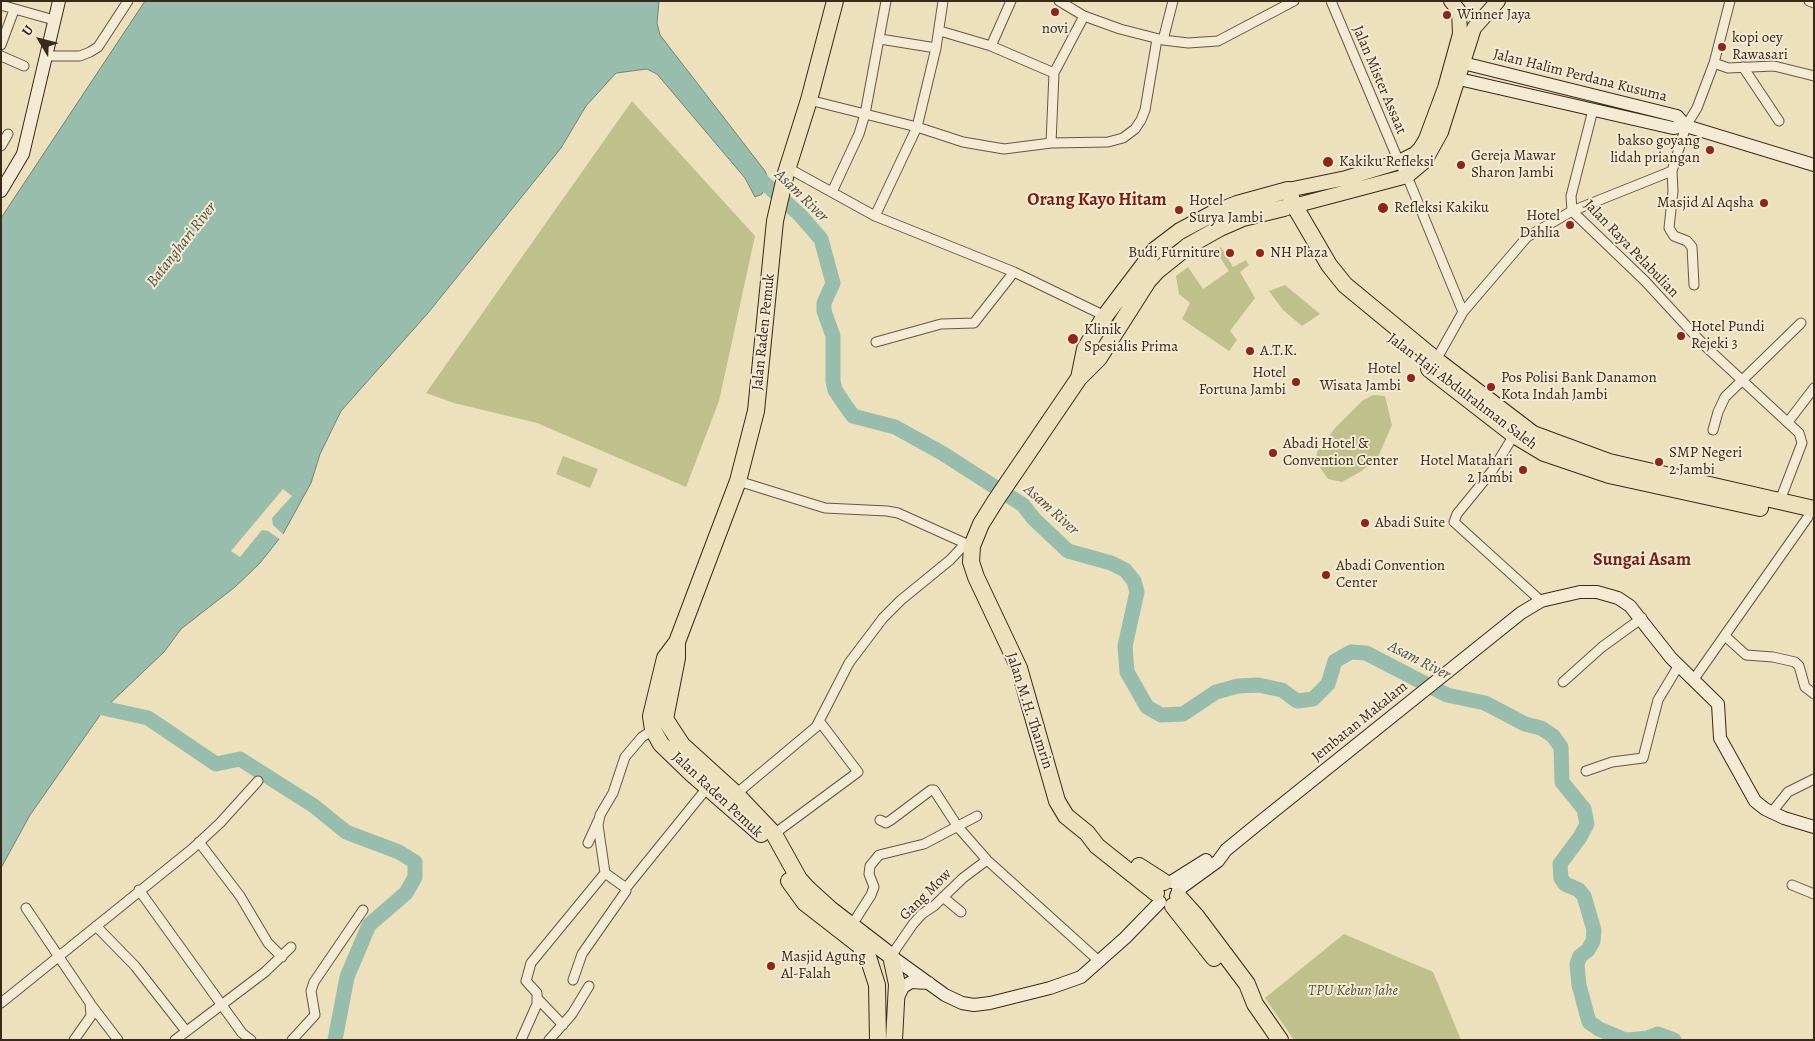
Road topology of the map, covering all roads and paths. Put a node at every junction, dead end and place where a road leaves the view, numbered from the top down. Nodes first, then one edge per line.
1 (59, 1) edge
2 (128, 1) edge
3 (886, 1) edge
4 (943, 1) edge
5 (1011, 1) edge
6 (1059, 1) edge
7 (1173, 1) edge
8 (1294, 1) edge
9 (1331, 1) edge
10 (1451, 1) edge
11 (1498, 1) edge
12 (1730, 1) edge
13 (1809, 1) edge
14 (1814, 3) edge
15 (1, 5) edge
16 (831, 6) edge
17 (14, 10) junction
18 (1084, 16) junction
19 (54, 20) junction
20 (1468, 26) junction
21 (940, 31) junction
22 (880, 39) junction
23 (1160, 40) junction
24 (1, 45) edge
25 (991, 46) junction
26 (936, 48) junction
27 (1, 56) edge
28 (47, 56) junction
29 (1714, 63) junction
30 (1463, 64) junction
31 (24, 66) dead end
32 (1743, 67) junction
33 (1054, 73) junction
34 (1814, 76) edge
35 (1459, 79) junction
36 (1570, 90) junction
37 (810, 100) junction
38 (1567, 103) junction
39 (1593, 110) junction
40 (865, 114) junction
41 (1778, 121) dead end
42 (1686, 126) junction
43 (916, 127) junction
44 (8, 134) dead end
45 (1051, 143) junction
46 (1, 146) edge
47 (1399, 162) junction
48 (1814, 165) edge
49 (787, 171) junction
50 (1672, 171) junction
51 (1407, 176) junction
52 (1, 191) edge
53 (832, 192) junction
54 (1286, 199) junction
55 (1572, 211) junction
56 (875, 216) junction
57 (1014, 272) junction
58 (1694, 285) dead end
59 (1462, 312) junction
60 (1105, 316) junction
61 (1801, 323) dead end
62 (876, 342) dead end
63 (1436, 360) junction
64 (1079, 378) junction
65 (1742, 380) junction
66 (1814, 388) edge
67 (1788, 422) junction
68 (1713, 430) dead end
69 (1514, 435) junction
70 (738, 482) junction
71 (1779, 503) junction
72 (1812, 515) edge
73 (968, 545) junction
74 (1541, 601) junction
75 (1642, 618) junction
76 (1725, 636) junction
77 (1679, 665) junction
78 (1694, 680) junction
79 (1562, 682) dead end
80 (1814, 694) edge
81 (820, 722) junction
82 (659, 726) junction
83 (1586, 771) dead end
84 (1814, 778) edge
85 (258, 781) dead end
86 (708, 788) junction
87 (736, 794) junction
88 (1772, 812) junction
89 (977, 816) dead end
90 (598, 820) junction
91 (880, 820) dead end
92 (958, 826) junction
93 (1814, 827) edge
94 (774, 834) junction
95 (200, 842) junction
96 (588, 843) dead end
97 (987, 860) junction
98 (605, 873) junction
99 (1792, 885) dead end
100 (626, 888) junction
101 (140, 890) junction
102 (1168, 893) junction
103 (1814, 894) edge
104 (943, 897) junction
105 (26, 908) dead end
106 (363, 910) dead end
107 (961, 912) dead end
108 (96, 926) junction
109 (849, 930) junction
110 (866, 945) junction
111 (290, 946) dead end
112 (59, 956) junction
113 (891, 956) junction
114 (282, 957) junction
115 (1100, 962) junction
116 (573, 980) dead end
117 (929, 983) junction
118 (589, 986) dead end
119 (537, 998) junction
120 (896, 999) junction
121 (1, 1003) edge
122 (90, 1004) junction
123 (221, 1004) junction
124 (562, 1025) junction
125 (186, 1031) junction
126 (74, 1040) edge
127 (118, 1040) edge
128 (175, 1040) edge
129 (251, 1040) edge
130 (292, 1040) edge
131 (521, 1040) edge
132 (549, 1040) edge
133 (878, 1040) edge
134 (894, 1040) edge
135 (1280, 1040) edge

1 - 19 street
2 - 28 street
3 - 22 street
4 - 21 street
5 - 25 street
6 - 18 street
7 - 23 street
8 - 23 street
9 - 47 street, Jalan Mister Assaat
10 - 20 main road
11 - 20 main road
12 - 29 street
13 - 14 street
15 - 17 street
16 - 37 highway, Jalan Raden Pemuk
17 - 19 street
17 - 24 street
18 - 23 street
18 - 33 street
19 - 28 street
20 - 30 main road
20 - 47 main road
21 - 25 street
21 - 26 street
22 - 26 street
22 - 40 street
23 - 45 street
25 - 33 street
26 - 43 street
27 - 31 street
28 - 52 street
29 - 32 street
29 - 42 street
30 - 35 main road
30 - 36 street, Jalan Halim Perdana Kusuma
32 - 34 street
32 - 41 street
33 - 45 street
35 - 38 street, Jalan Halim Perdana Kusuma
35 - 51 main road
36 - 38 street
36 - 42 street, Jalan Halim Perdana Kusuma
37 - 40 street
37 - 49 highway, Jalan Raden Pemuk
38 - 39 street, Jalan Halim Perdana Kusuma
39 - 42 street, Jalan Halim Perdana Kusuma
39 - 55 street, Jalan Raya Pelabulian
40 - 43 street
40 - 53 street
42 - 48 street, Jalan Halim Perdana Kusuma
42 - 50 street
43 - 45 street
43 - 56 street
44 - 46 street
47 - 51 street, Jalan Mister Assaat
47 - 54 main road
49 - 53 street
49 - 70 highway, Jalan Raden Pemuk
50 - 55 street
50 - 58 street
51 - 54 main road
51 - 59 street, Jalan Mister Assaat
53 - 56 street
54 - 60 highway
54 - 63 highway, Jalan Haji Abdulrahman Saleh
54 - 64 highway
54 - 69 highway, Jalan Haji Abdulrahman Saleh
55 - 59 street
55 - 65 street, Jalan Raya Pelabulian
56 - 57 street
57 - 60 street
57 - 62 street
59 - 63 street
60 - 64 highway
61 - 65 street
63 - 71 highway, Jalan Haji Abdulrahman Saleh
64 - 73 highway, Jalan M.H. Thamrin
65 - 67 street, Jalan Raya Pelabulian
65 - 68 street
66 - 67 street
67 - 71 street, Jalan Raya Pelabulian
69 - 72 highway, Jalan Haji Abdulrahman Saleh
69 - 74 street
70 - 73 street
70 - 82 highway, Jalan Raden Pemuk
71 - 72 highway, Jalan Haji Abdulrahman Saleh
72 - 76 street
73 - 81 street
73 - 102 highway, Jalan M.H. Thamrin
74 - 75 street
74 - 102 street, Jembatan Makalam
75 - 77 street
75 - 79 street
76 - 78 street
76 - 80 street
77 - 78 street
77 - 83 street
78 - 88 street
81 - 87 street
81 - 94 street
82 - 86 highway, Jalan Raden Pemuk
82 - 87 highway, Jalan Raden Pemuk
82 - 90 street
84 - 88 street
85 - 95 street
86 - 100 street
86 - 109 highway, Jalan Raden Pemuk
87 - 94 highway, Jalan Raden Pemuk
88 - 93 street
89 - 92 street
90 - 96 street
90 - 98 street
91 - 92 street
92 - 97 street
92 - 109 street
94 - 109 highway, Jalan Raden Pemuk
95 - 101 street
95 - 114 street
97 - 104 street, Gang Mow
97 - 115 street
98 - 100 street
98 - 119 street
99 - 103 street
100 - 116 street
101 - 108 street
101 - 123 street
102 - 115 street, Jembatan Makalam
102 - 135 highway, Jalan M.H. Thamrin
104 - 107 street
104 - 113 street, Gang Mow
105 - 112 street
106 - 130 street
108 - 112 street
108 - 125 street
109 - 110 highway, Jalan Raden Pemuk
110 - 113 highway, Jalan Raden Pemuk
110 - 133 highway
111 - 114 street
112 - 121 street
112 - 122 street
113 - 117 street, Jembatan Makalam
113 - 120 highway
114 - 123 street
115 - 117 street, Jembatan Makalam
117 - 120 street
118 - 124 street
119 - 124 street
119 - 131 street
120 - 134 highway
122 - 126 street
122 - 127 street
123 - 125 street
123 - 129 street
124 - 132 street
125 - 128 street

